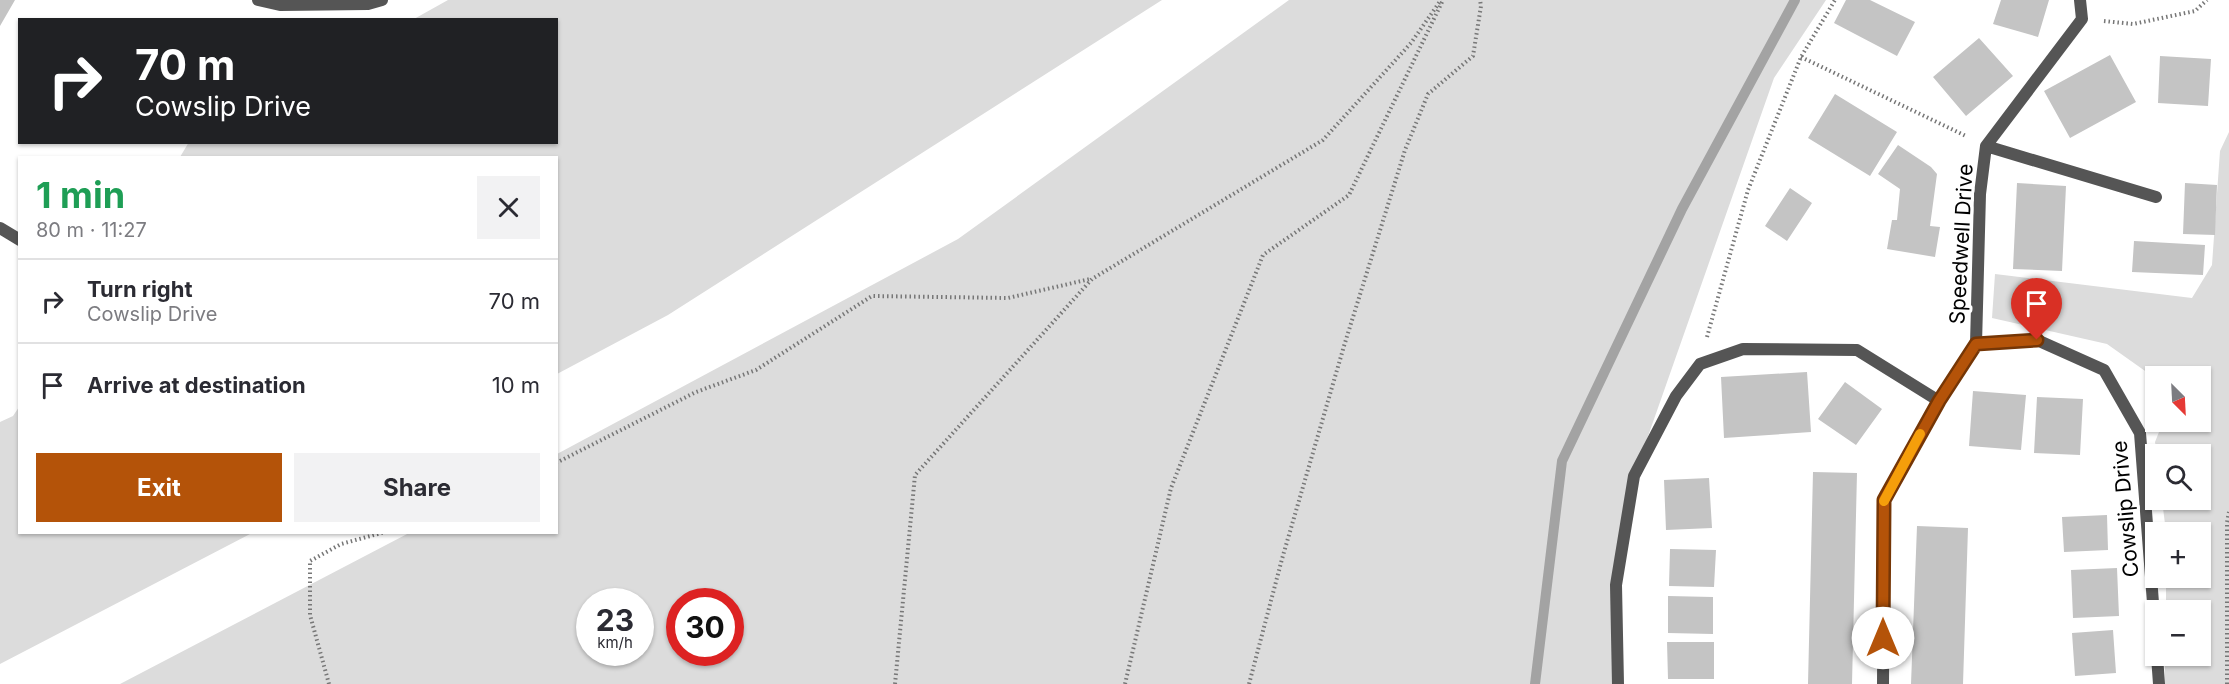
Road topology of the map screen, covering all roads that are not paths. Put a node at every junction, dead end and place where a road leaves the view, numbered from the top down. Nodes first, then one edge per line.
1 (258, 0) edge
2 (382, 0) edge
3 (2080, 0) edge
4 (1986, 146) junction
5 (2156, 197) dead end
6 (0, 228) edge
7 (18, 239) edge
8 (1976, 344) junction
9 (1939, 401) junction
10 (2153, 600) edge
11 (2158, 666) edge
12 (1618, 684) edge
13 (1883, 684) edge
14 (2159, 684) edge

1 - 2 street
3 - 4 street, Speedwell Drive
4 - 5 street, Speedwell Drive
4 - 8 street, Speedwell Drive
6 - 7 street
8 - 9 street
8 - 10 street, Cowslip Drive
9 - 12 street
9 - 13 street
11 - 14 street

